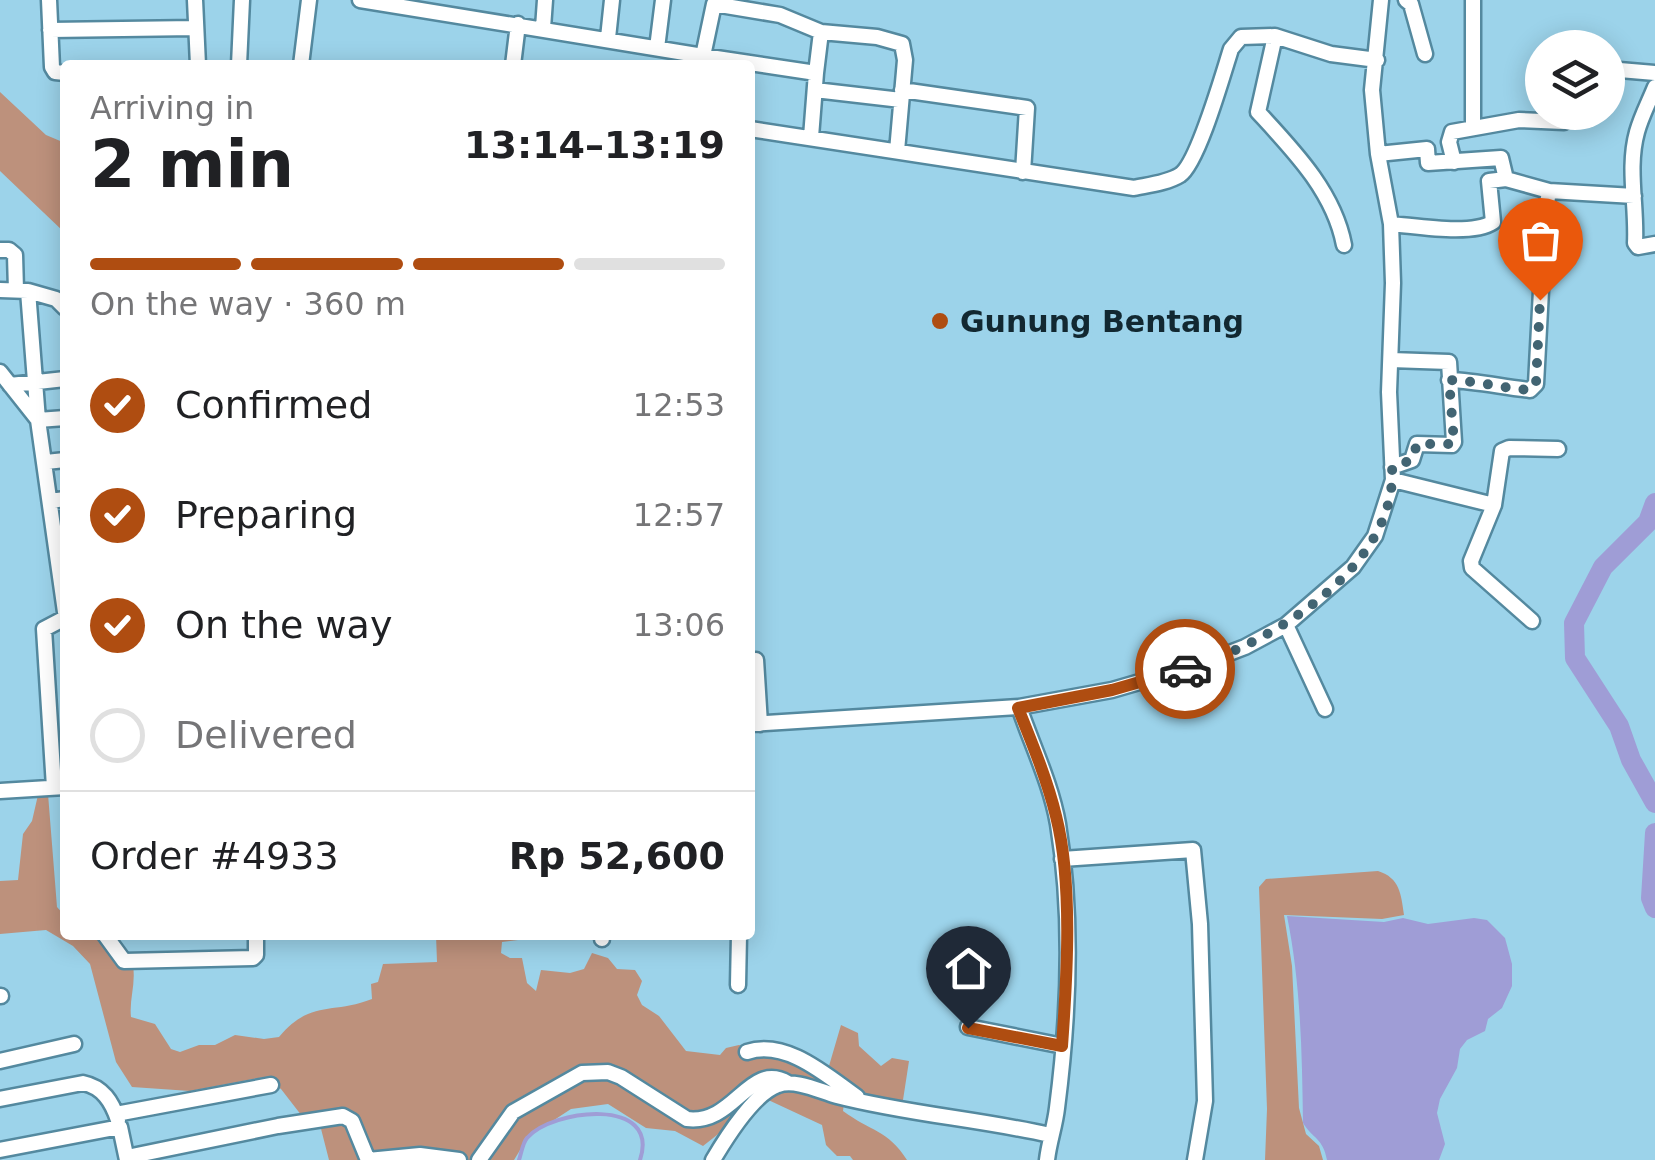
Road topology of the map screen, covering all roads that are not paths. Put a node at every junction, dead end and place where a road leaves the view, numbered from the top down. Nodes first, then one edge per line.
1 (49, 0) edge
2 (195, 0) edge
3 (242, 0) edge
4 (309, 0) edge
5 (361, 0) edge
6 (491, 0) edge
7 (546, 0) edge
8 (612, 0) edge
9 (663, 0) edge
10 (1382, 0) edge
11 (1406, 0) edge
12 (1473, 0) edge
13 (715, 2) edge
14 (490, 18) junction
15 (518, 24) junction
16 (195, 28) junction
17 (543, 28) junction
18 (50, 30) junction
19 (821, 32) junction
20 (1274, 36) junction
21 (608, 38) junction
22 (657, 48) junction
23 (1425, 54) dead end
24 (198, 60) edge
25 (238, 60) edge
26 (302, 60) edge
27 (514, 60) edge
28 (702, 60) edge
29 (1377, 60) junction
30 (755, 66) edge
31 (1625, 70) edge
32 (60, 73) edge
33 (816, 73) junction
34 (1655, 73) edge
35 (1655, 88) edge
36 (815, 90) junction
37 (901, 95) junction
38 (1525, 120) edge
39 (1473, 126) junction
40 (755, 130) edge
41 (812, 138) junction
42 (896, 150) junction
43 (1378, 154) junction
44 (1454, 162) junction
45 (1023, 172) junction
46 (1506, 179) junction
47 (1549, 191) junction
48 (1634, 196) junction
49 (1391, 224) junction
50 (1655, 244) edge
51 (1344, 246) dead end
52 (0, 250) edge
53 (0, 290) edge
54 (22, 290) junction
55 (60, 303) edge
56 (1391, 360) junction
57 (5, 378) edge
58 (60, 379) edge
59 (1449, 380) junction
60 (37, 381) junction
61 (60, 418) edge
62 (38, 420) junction
63 (1558, 449) dead end
64 (60, 461) edge
65 (46, 462) junction
66 (1393, 474) junction
67 (57, 500) edge
68 (1494, 506) junction
69 (60, 542) edge
70 (60, 618) edge
71 (1532, 621) dead end
72 (1286, 626) junction
73 (756, 660) dead end
74 (1018, 708) junction
75 (1325, 710) dead end
76 (755, 724) edge
77 (59, 787) edge
78 (0, 791) edge
79 (1062, 859) junction
80 (109, 940) edge
81 (256, 940) edge
82 (740, 940) edge
83 (738, 985) dead end
84 (968, 1028) dead end
85 (74, 1044) dead end
86 (1062, 1046) junction
87 (747, 1052) dead end
88 (0, 1061) edge
89 (788, 1083) junction
90 (271, 1085) dead end
91 (0, 1099) edge
92 (863, 1102) junction
93 (118, 1121) junction
94 (1050, 1136) junction
95 (0, 1150) edge
96 (127, 1158) edge
97 (368, 1160) edge
98 (459, 1160) edge
99 (480, 1160) edge
100 (713, 1160) edge
101 (1047, 1160) edge
102 (1196, 1160) edge

1 - 18 street
2 - 16 street
3 - 25 street
4 - 26 street
5 - 14 street
6 - 14 street
7 - 17 street
8 - 21 street
9 - 22 street
10 - 29 street
11 - 23 street
12 - 39 street
13 - 19 street
13 - 28 street
14 - 15 street
15 - 17 street
15 - 27 street
16 - 18 street
16 - 24 street
17 - 21 street
18 - 32 street
19 - 33 street
19 - 37 street
20 - 29 street
20 - 45 street
20 - 51 street
21 - 22 street
22 - 28 street
29 - 43 street
30 - 33 street
31 - 34 street
33 - 36 street
35 - 48 street
36 - 37 street
36 - 41 street
37 - 42 street
37 - 45 street
38 - 39 street
39 - 44 street
40 - 41 street
41 - 42 street
42 - 45 street
43 - 44 street
43 - 49 street
44 - 46 street
46 - 47 street
46 - 49 street
47 - 48 street
47 - 59 street
48 - 50 street
49 - 56 street
52 - 54 street
53 - 54 street
54 - 55 street
54 - 60 street
56 - 59 street
56 - 66 street
57 - 60 street
57 - 62 street
58 - 60 street
59 - 66 street
60 - 62 street
61 - 62 street
62 - 65 street
63 - 68 street
64 - 65 street
65 - 67 street
66 - 68 street
66 - 72 street
67 - 69 street
68 - 71 street
70 - 77 street
72 - 74 street
72 - 75 street
73 - 76 street
74 - 76 street
74 - 79 street
77 - 78 street
79 - 86 street
79 - 102 street
80 - 81 street
82 - 83 street
84 - 86 street
85 - 88 street
86 - 94 street
87 - 92 street
89 - 92 street
89 - 99 street
89 - 100 street
90 - 93 street
91 - 93 street
92 - 94 street
93 - 95 street
93 - 96 street
94 - 101 street
96 - 97 street
97 - 98 street

